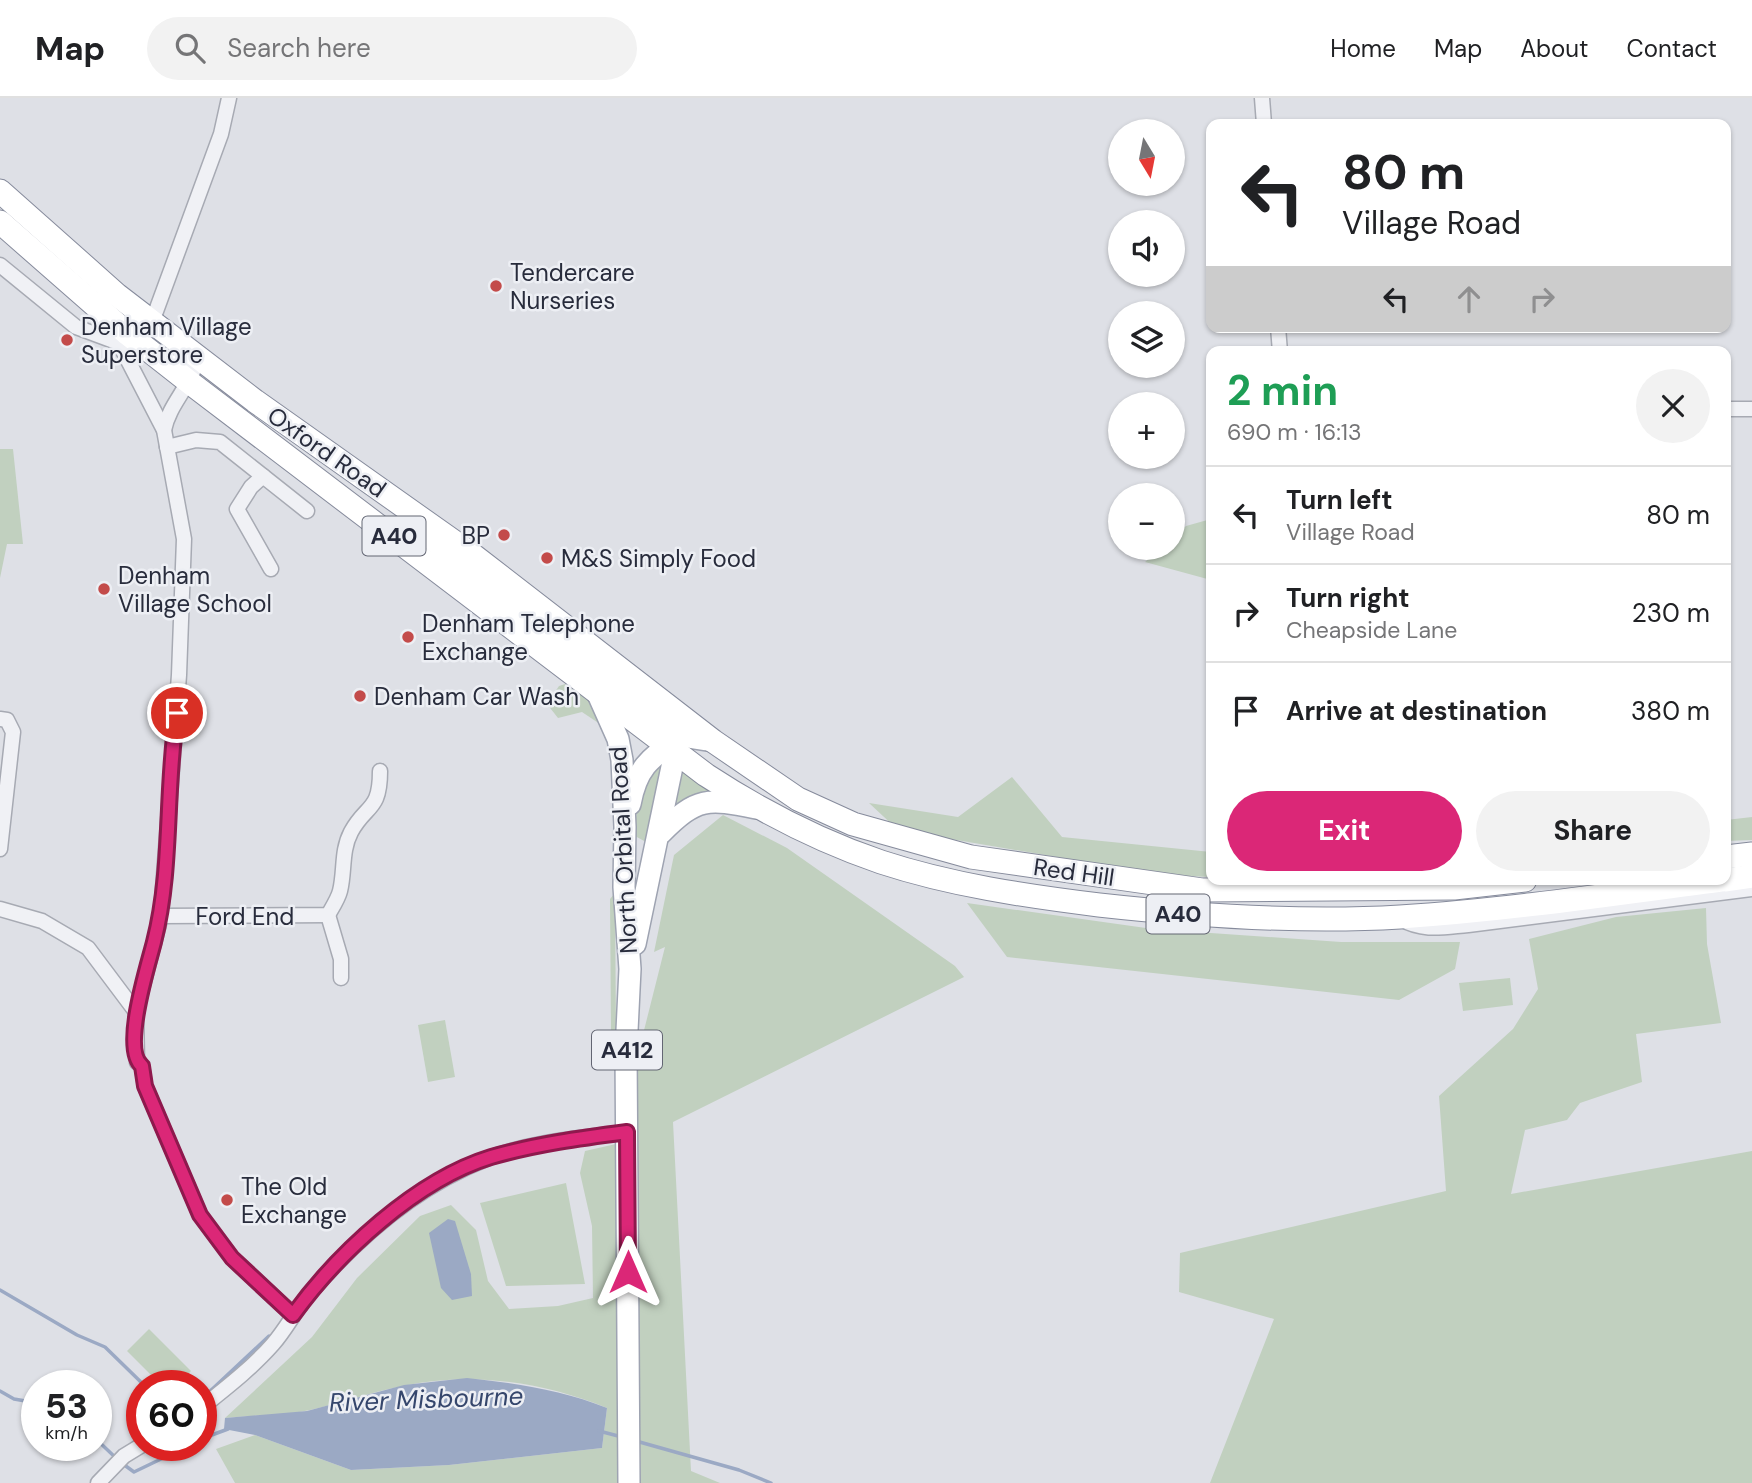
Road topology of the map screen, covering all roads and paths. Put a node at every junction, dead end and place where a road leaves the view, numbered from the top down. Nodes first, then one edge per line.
1 (229, 98) edge
2 (1262, 98) edge
3 (1264, 119) edge
4 (0, 191) edge
5 (0, 222) edge
6 (0, 265) edge
7 (152, 322) junction
8 (189, 382) junction
9 (1731, 409) edge
10 (1752, 409) edge
11 (164, 430) junction
12 (167, 447) junction
13 (263, 476) junction
14 (373, 485) junction
15 (307, 511) dead end
16 (271, 569) dead end
17 (597, 692) junction
18 (662, 703) joint
19 (0, 719) edge
20 (713, 741) junction
21 (669, 745) junction
22 (380, 771) dead end
23 (756, 808) junction
24 (625, 834) junction
25 (658, 842) junction
26 (0, 849) edge
27 (1752, 854) edge
28 (1731, 856) edge
29 (1752, 876) edge
30 (1731, 879) edge
31 (649, 881) junction
32 (1481, 885) edge
33 (1684, 885) edge
34 (624, 887) junction
35 (1752, 889) edge
36 (0, 909) edge
37 (328, 915) junction
38 (161, 916) junction
39 (1398, 917) junction
40 (630, 969) junction
41 (341, 978) dead end
42 (136, 1012) junction
43 (627, 1132) junction
44 (293, 1315) junction
45 (217, 1395) edge
46 (126, 1455) edge
47 (98, 1483) edge
48 (629, 1483) edge

1 - 7 street
2 - 3 street
4 - 7 highway, Oxford Road / A40
5 - 8 highway, Oxford Road / A40
6 - 11 street
7 - 8 street
7 - 14 highway, Oxford Road / A40
8 - 11 street
8 - 17 highway, Oxford Road / A40
9 - 10 street
11 - 12 street
12 - 13 street
12 - 38 street
13 - 15 street
13 - 16 street
14 - 18 highway, Oxford Road / A40
14 - 21 main road
17 - 21 highway, A40
17 - 24 main road, North Orbital Road
18 - 20 highway, Red Hill / A40
19 - 26 street
20 - 21 main road
20 - 32 highway, Red Hill / A40
21 - 23 highway, Red Hill / A40
21 - 24 main road
21 - 25 main road, North Orbital Road / A412
22 - 37 street, Ford End
23 - 25 main road
23 - 39 highway, Red Hill / A40
24 - 25 street
24 - 34 main road, North Orbital Road
25 - 31 main road, North Orbital Road / A412
27 - 28 highway
29 - 30 highway, Red Hill / A40
31 - 34 street
31 - 40 main road, North Orbital Road / A412
33 - 39 highway, Red Hill / A40
34 - 40 main road, North Orbital Road
35 - 39 street, Red Hill
36 - 42 street
37 - 38 street, Ford End
37 - 41 street, Ford End
38 - 42 street
40 - 43 main road, North Orbital Road / A412
42 - 44 street
43 - 44 street
43 - 48 main road, North Orbital Road / A412
44 - 45 street
46 - 47 street

